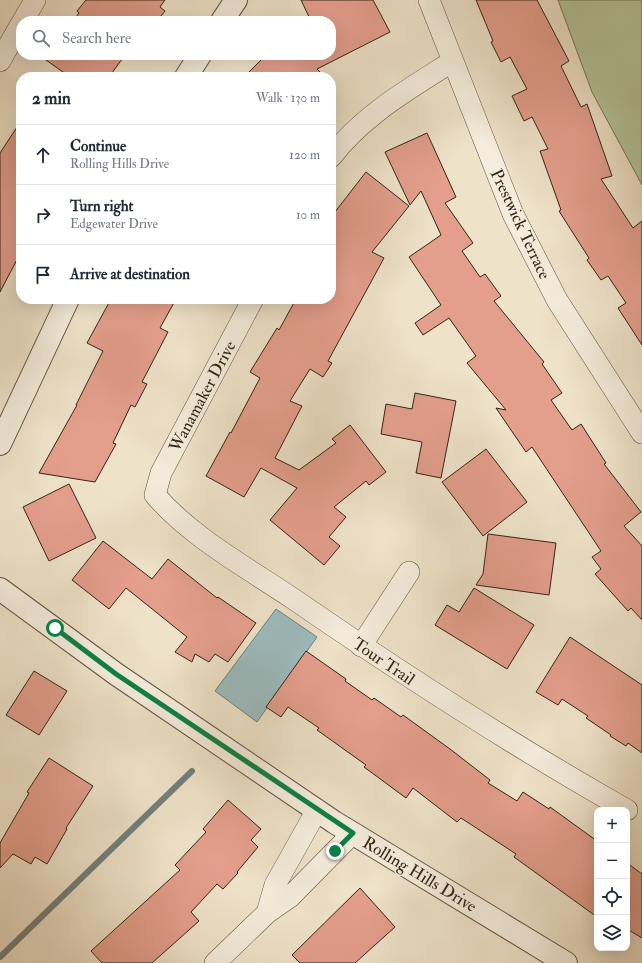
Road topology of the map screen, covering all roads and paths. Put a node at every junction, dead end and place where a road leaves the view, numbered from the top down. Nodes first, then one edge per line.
1 (35, 0) edge
2 (236, 0) edge
3 (429, 0) edge
4 (26, 16) edge
5 (225, 16) edge
6 (16, 33) edge
7 (197, 60) edge
8 (0, 61) edge
9 (453, 61) junction
10 (189, 72) edge
11 (336, 151) edge
12 (66, 304) edge
13 (250, 304) edge
14 (642, 433) edge
15 (0, 444) edge
16 (155, 494) joint
17 (410, 572) dead end
18 (0, 589) edge
19 (362, 646) junction
20 (622, 807) edge
21 (317, 810) junction
22 (630, 812) edge
23 (642, 819) edge
24 (353, 833) junction
25 (266, 913) junction
26 (215, 963) edge
27 (566, 963) edge

1 - 4 street
2 - 5 street
3 - 9 street, Prestwick Terrace
6 - 8 street
7 - 10 street
9 - 11 street
9 - 14 street, Prestwick Terrace
12 - 15 street
13 - 16 street, Wanamaker Drive
16 - 19 street, Tour Trail
17 - 19 street
18 - 21 street, Rolling Hills Drive
19 - 20 street, Tour Trail
21 - 24 street, Rolling Hills Drive
21 - 25 street
22 - 23 street, Tour Trail
24 - 25 street
24 - 27 street, Rolling Hills Drive
25 - 26 street

